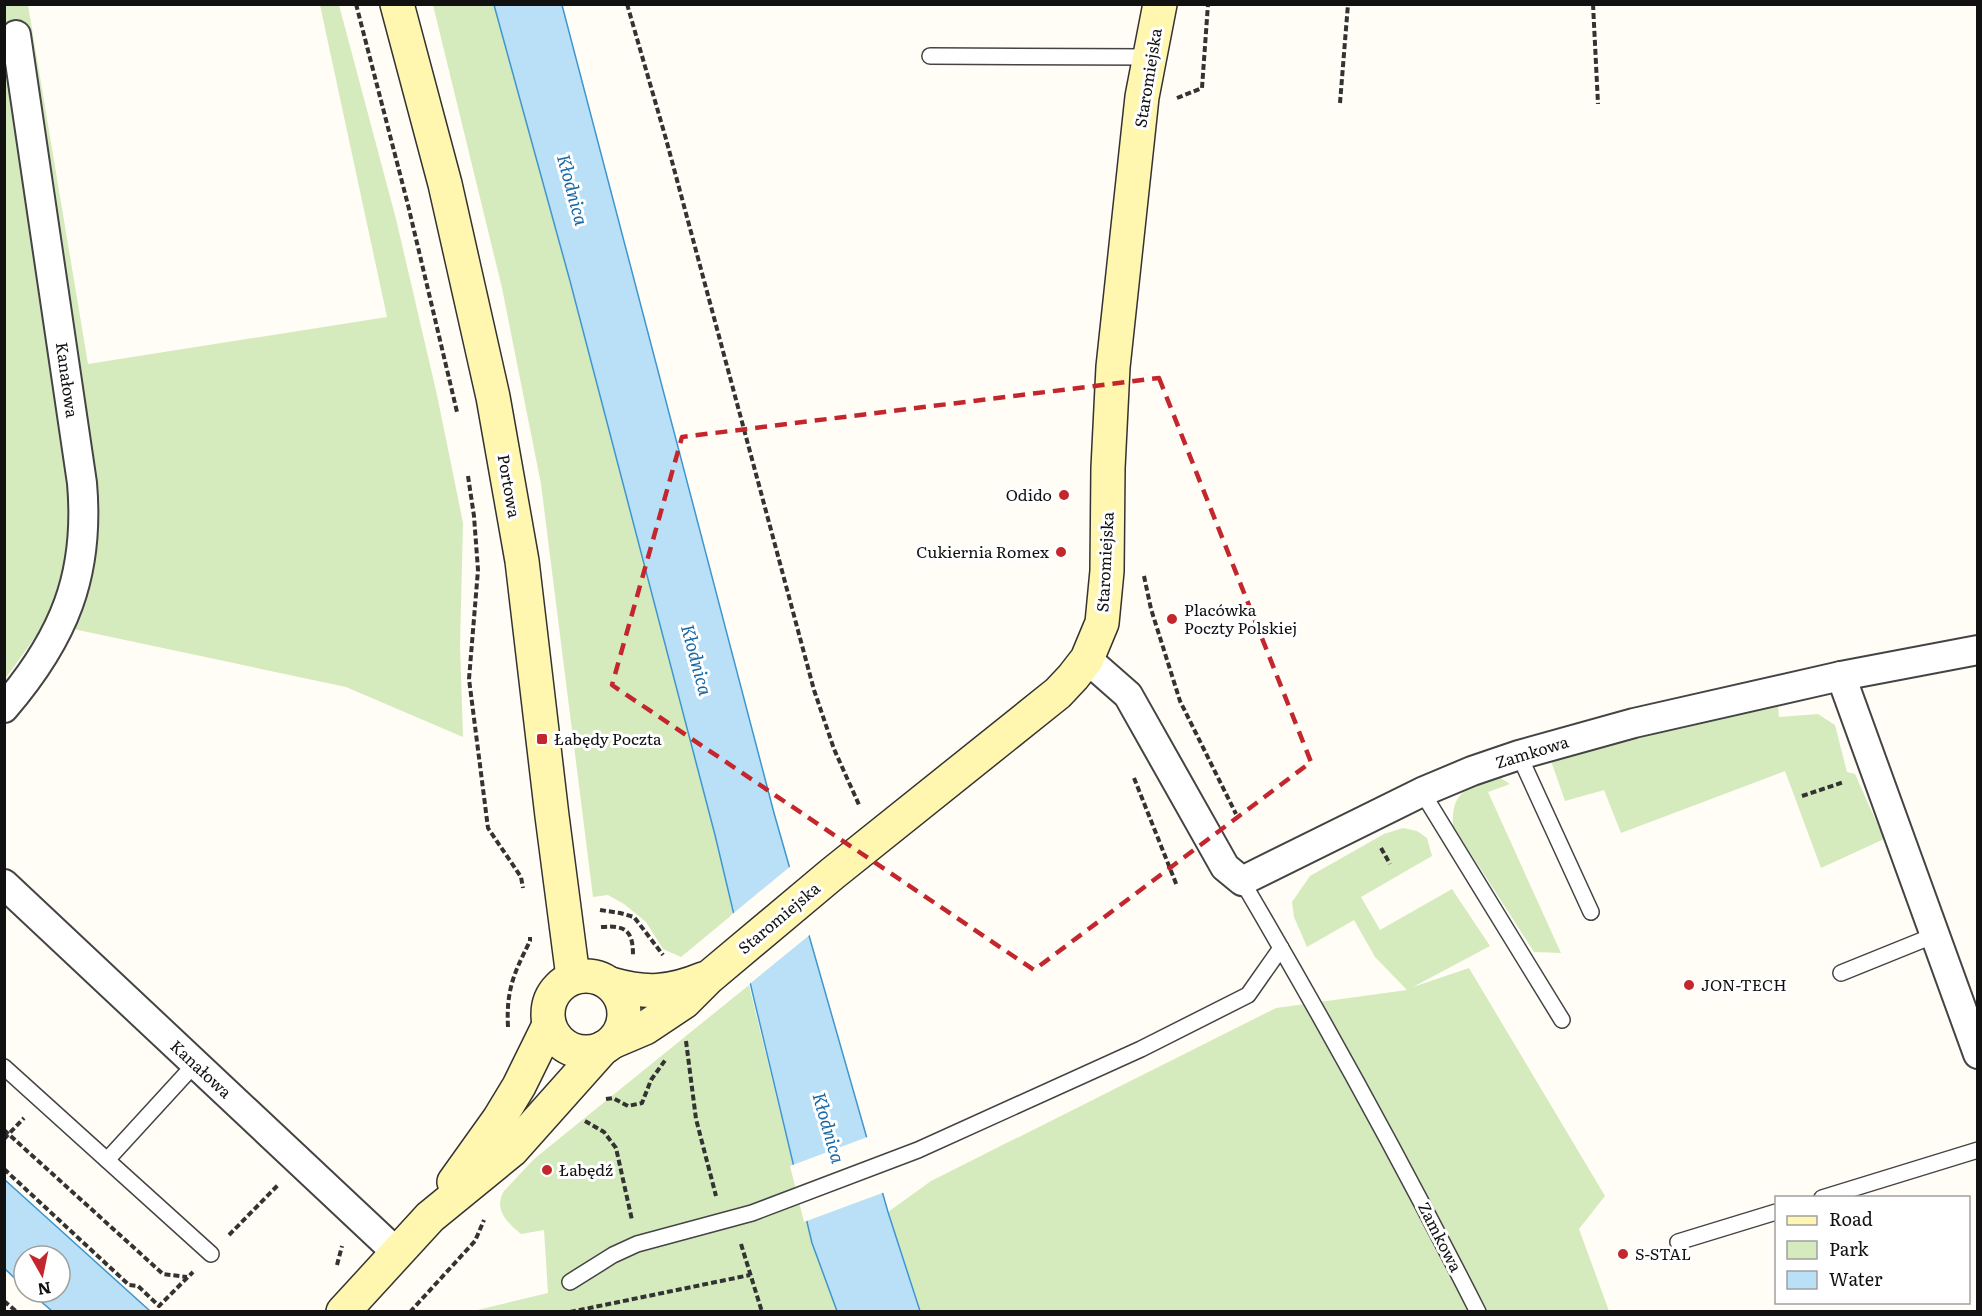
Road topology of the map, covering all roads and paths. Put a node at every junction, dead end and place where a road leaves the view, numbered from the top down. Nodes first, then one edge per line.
1 (356, 4) edge
2 (397, 4) edge
3 (627, 4) edge
4 (1160, 4) edge
5 (1348, 4) edge
6 (1593, 4) edge
7 (15, 34) dead end
8 (930, 56) dead end
9 (1150, 57) junction
10 (1340, 103) dead end
11 (1598, 104) dead end
12 (459, 421) dead end
13 (468, 474) dead end
14 (1151, 609) dead end
15 (1977, 650) edge
16 (1087, 659) junction
17 (1840, 676) junction
18 (4, 708) edge
19 (1519, 755) junction
20 (1130, 769) dead end
21 (1833, 787) dead end
22 (1422, 792) junction
23 (1802, 796) dead end
24 (861, 809) dead end
25 (1241, 824) dead end
26 (1242, 881) junction
27 (4, 884) edge
28 (1177, 886) dead end
29 (525, 895) dead end
30 (599, 910) dead end
31 (1591, 912) dead end
32 (595, 928) dead end
33 (529, 932) dead end
34 (1935, 935) junction
35 (1281, 948) junction
36 (670, 963) dead end
37 (620, 974) junction
38 (1841, 974) dead end
39 (573, 977) junction
40 (708, 978) junction
41 (1562, 1020) dead end
42 (549, 1025) junction
43 (685, 1030) dead end
44 (508, 1035) dead end
45 (607, 1045) junction
46 (1977, 1054) edge
47 (195, 1064) junction
48 (4, 1067) edge
49 (577, 1116) dead end
50 (4, 1130) edge
51 (1977, 1149) edge
52 (107, 1160) junction
53 (4, 1168) edge
54 (1825, 1196) edge
55 (1775, 1212) edge
56 (430, 1217) junction
57 (723, 1222) junction
58 (1678, 1242) dead end
59 (637, 1244) junction
60 (397, 1253) junction
61 (211, 1254) dead end
62 (750, 1275) junction
63 (188, 1277) dead end
64 (570, 1282) dead end
65 (4, 1301) edge
66 (159, 1306) dead end
67 (597, 1309) edge
68 (17, 1311) edge
69 (343, 1311) edge
70 (570, 1311) edge
71 (762, 1311) edge
72 (1478, 1311) edge

1 - 12 path
2 - 39 street, Portowa
3 - 24 path
4 - 9 street, Staromiejska
5 - 10 path
6 - 11 path
7 - 18 street, Kanałowa
8 - 9 lane
9 - 16 street, Staromiejska
13 - 29 path
14 - 25 path
15 - 17 street, Zamkowa
16 - 26 street, Zamkowa
16 - 40 street, Staromiejska
17 - 19 street, Zamkowa
17 - 34 street
19 - 22 street, Zamkowa
19 - 31 lane
20 - 28 path
21 - 23 path
22 - 26 street, Zamkowa
22 - 41 lane
26 - 35 lane, Zamkowa
27 - 47 street, Kanałowa
30 - 36 path
32 - 37 path
33 - 44 path
34 - 38 lane
34 - 46 street
35 - 57 lane
35 - 72 lane, Zamkowa
37 - 39 street
37 - 40 street, Staromiejska
37 - 45 street
39 - 42 street
40 - 45 street, Staromiejska
42 - 45 street
42 - 56 street, Staromiejska
43 - 57 path
45 - 56 street, Staromiejska
47 - 52 lane
47 - 60 street, Kanałowa
48 - 52 lane
49 - 59 path
50 - 63 path
51 - 54 lane
52 - 61 lane
53 - 66 path
55 - 58 lane
56 - 60 street, Staromiejska
57 - 59 lane
57 - 62 path
59 - 64 lane
60 - 69 street, Staromiejska
62 - 67 path
62 - 71 path
65 - 68 path
67 - 70 path

